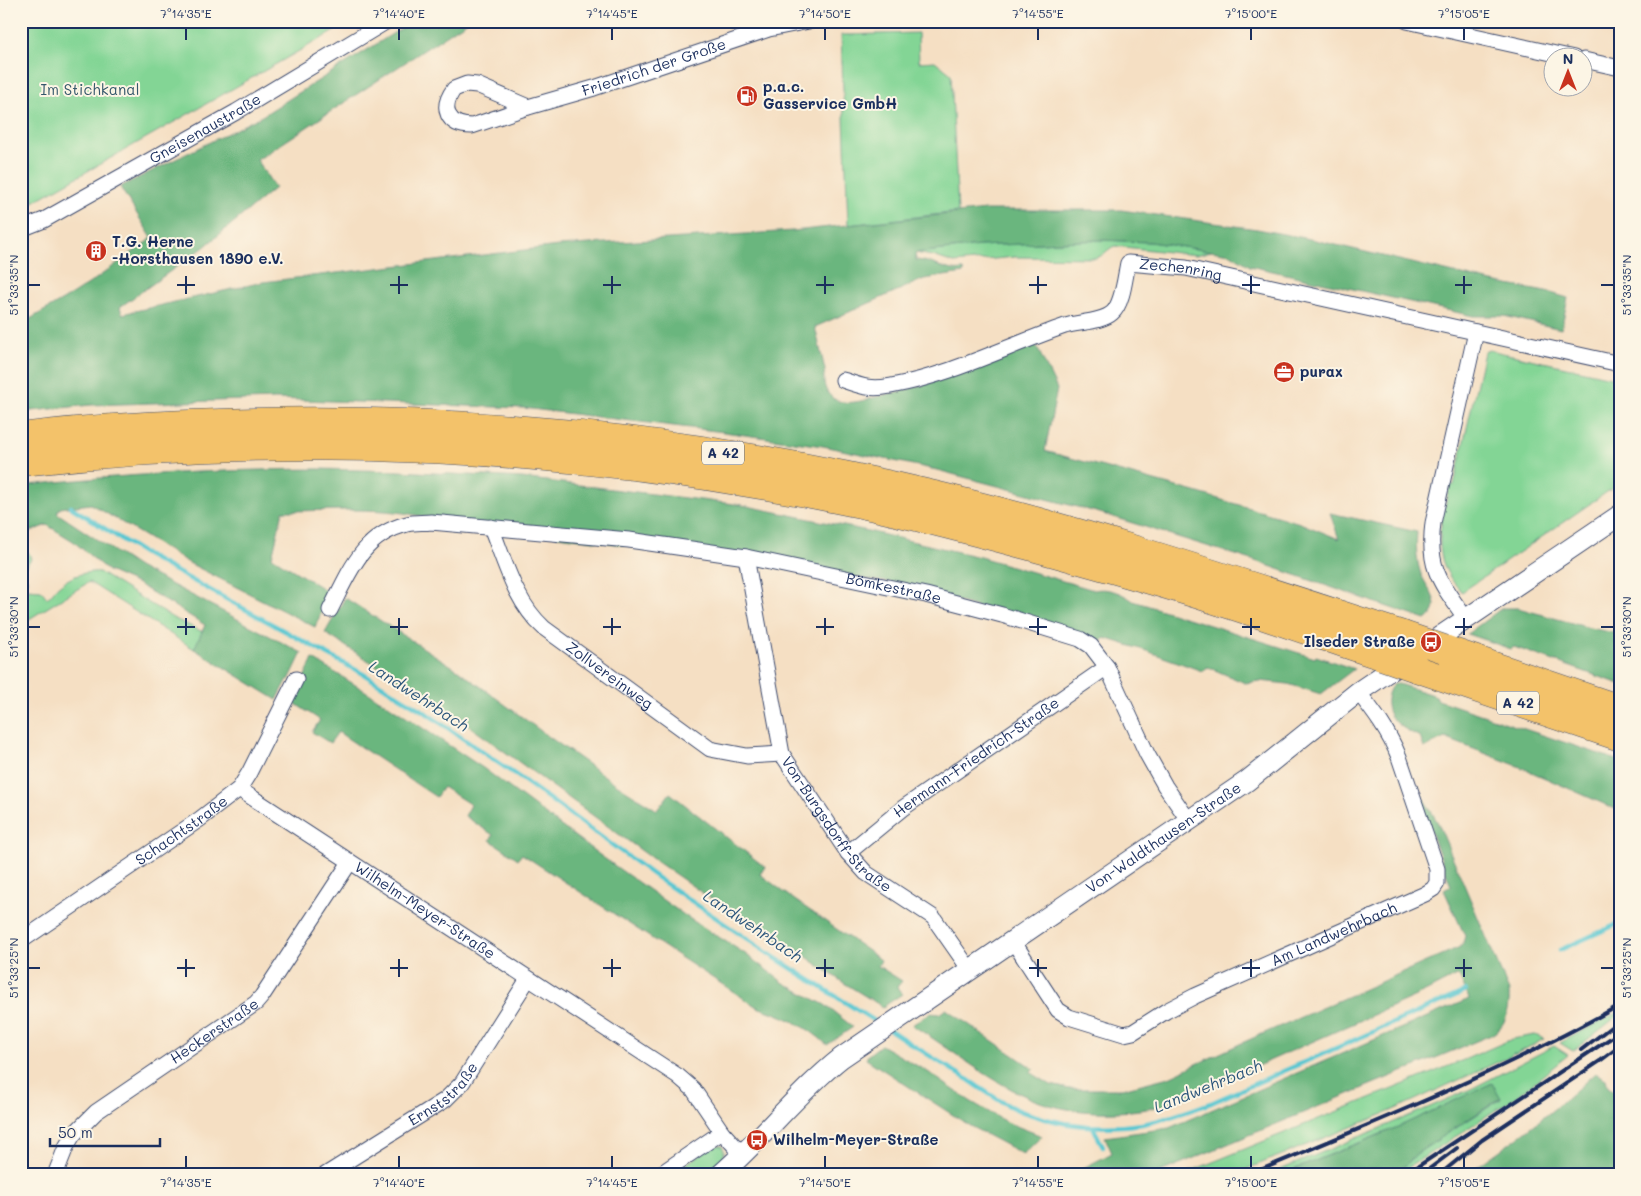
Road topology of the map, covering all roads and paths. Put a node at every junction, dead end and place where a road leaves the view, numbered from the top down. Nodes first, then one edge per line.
1 (386, 21) edge
2 (809, 21) edge
3 (1407, 21) edge
4 (1544, 51) edge
5 (1594, 62) edge
6 (1620, 68) edge
7 (528, 107) junction
8 (21, 229) edge
9 (1476, 332) junction
10 (1620, 364) edge
11 (844, 380) dead end
12 (21, 437) edge
13 (21, 462) edge
14 (1620, 515) edge
15 (491, 527) junction
16 (746, 557) junction
17 (330, 610) dead end
18 (1466, 619) junction
19 (1107, 666) junction
20 (296, 679) dead end
21 (1358, 692) junction
22 (1620, 709) edge
23 (1620, 738) edge
24 (782, 754) junction
25 (239, 789) junction
26 (1189, 821) junction
27 (848, 853) junction
28 (350, 862) junction
29 (21, 941) edge
30 (1013, 941) junction
31 (970, 970) junction
32 (528, 979) junction
33 (722, 1132) junction
34 (734, 1167) edge
35 (54, 1175) edge
36 (325, 1175) edge
37 (659, 1175) edge

1 - 8 street, Gneisenaustraße
2 - 7 street, Friedrich der Große
3 - 4 street
5 - 6 street
7 - 7 street, Friedrich der Große
9 - 10 street, Zechenring
9 - 11 street, Zechenring
9 - 18 street
12 - 22 highway, A 42, bridge
13 - 23 highway, A 42, bridge
14 - 18 street, Von-Waldthausen-Straße
15 - 16 street, Bömkestraße
15 - 17 street
15 - 24 street, Zollvereinweg
16 - 19 street, Bömkestraße
16 - 24 street, Von-Burgsdorff-Straße
18 - 21 street, Von-Waldthausen-Straße
19 - 26 street, Bömkestraße
19 - 27 street, Hermann-Friedrich-Straße
20 - 25 street, Schachtstraße
21 - 26 street, Von-Waldthausen-Straße
21 - 30 street, Am Landwehrbach
24 - 27 street, Von-Burgsdorff-Straße
25 - 28 street, Wilhelm-Meyer-Straße
25 - 29 street, Schachtstraße
26 - 30 street, Von-Waldthausen-Straße
27 - 31 street, Von-Burgsdorff-Straße
28 - 32 street, Wilhelm-Meyer-Straße
28 - 35 street, Heckerstraße
30 - 31 street, Von-Waldthausen-Straße
31 - 34 street, Von-Waldthausen-Straße
32 - 33 street, Wilhelm-Meyer-Straße
32 - 36 street, Ernststraße
33 - 34 street, Wilhelm-Meyer-Straße
33 - 37 street

